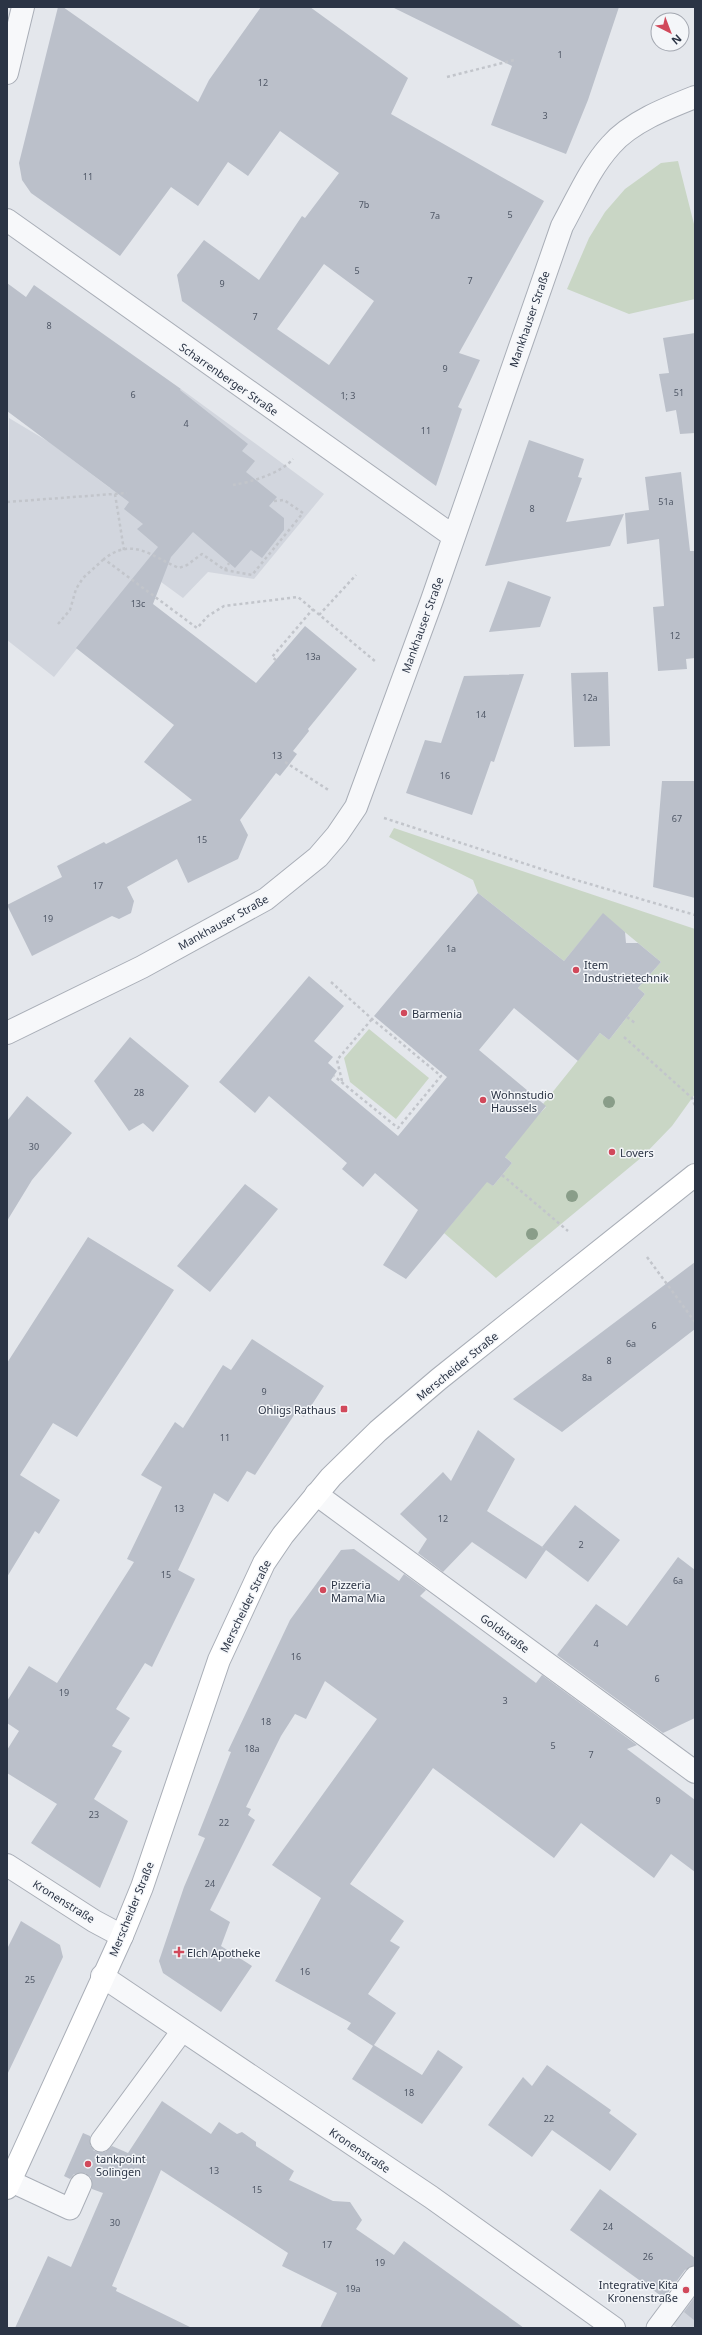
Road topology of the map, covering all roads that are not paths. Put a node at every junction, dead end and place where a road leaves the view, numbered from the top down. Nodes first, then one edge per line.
1 (23, 7) edge
2 (7, 73) edge
3 (695, 97) edge
4 (7, 220) edge
5 (453, 536) junction
6 (7, 1033) edge
7 (695, 1175) edge
8 (316, 1494) junction
9 (695, 1772) edge
10 (7, 1865) edge
11 (122, 1936) junction
12 (102, 1976) junction
13 (182, 2031) junction
14 (101, 2141) dead end
15 (82, 2184) dead end
16 (8, 2185) edge
17 (695, 2277) edge
18 (614, 2328) edge
19 (657, 2328) edge

1 - 2 street
3 - 5 street, Mankhauser Straße
4 - 5 street, Scharrenberger Straße
5 - 6 street, Mankhauser Straße
7 - 8 main road, Merscheider Straße
8 - 9 street, Goldstraße
8 - 11 main road, Merscheider Straße
10 - 11 street, Kronenstraße
11 - 12 main road, Merscheider Straße
12 - 13 street, Kronenstraße
12 - 16 main road, Merscheider Straße
13 - 14 lane
13 - 18 street, Kronenstraße
15 - 16 lane
17 - 19 lane

